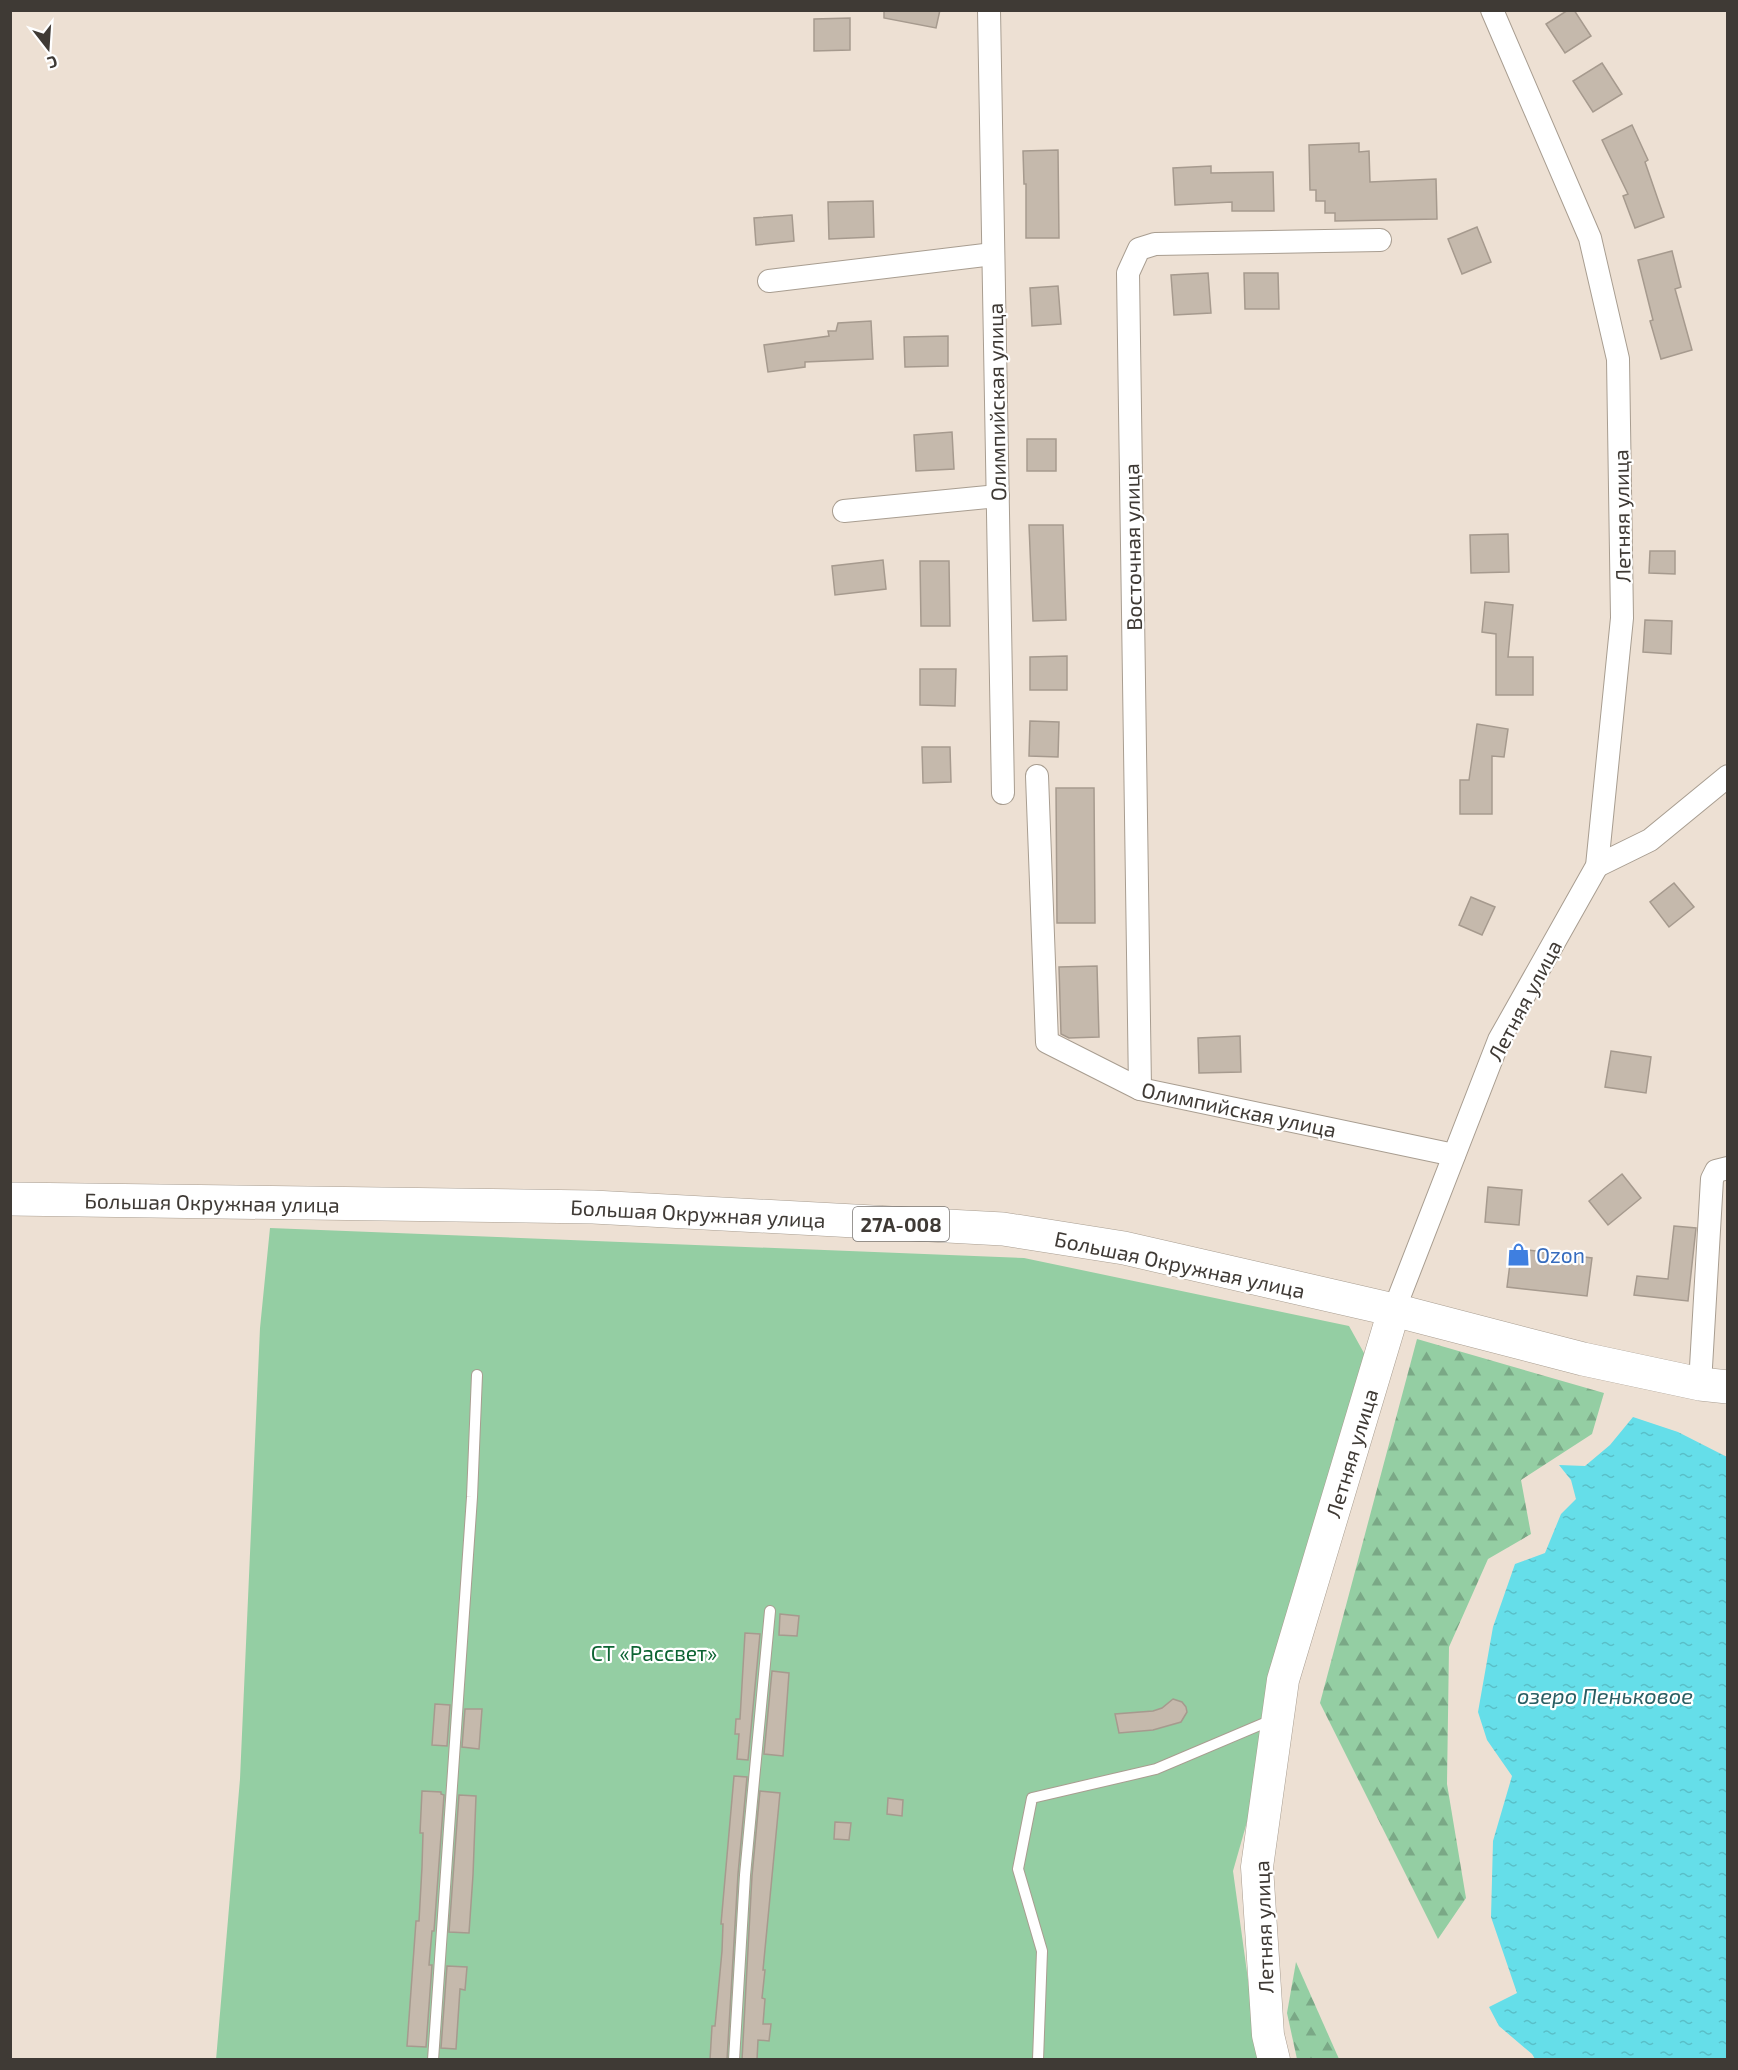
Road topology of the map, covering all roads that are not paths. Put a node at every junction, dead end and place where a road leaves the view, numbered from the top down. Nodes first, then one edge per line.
1 (989, 10) edge
2 (1492, 10) edge
3 (1380, 240) dead end
4 (993, 254) junction
5 (769, 281) dead end
6 (998, 496) junction
7 (844, 512) dead end
8 (1037, 776) dead end
9 (1728, 776) edge
10 (1003, 793) dead end
11 (1597, 866) junction
12 (1140, 1089) junction
13 (1454, 1155) junction
14 (1728, 1168) edge
15 (10, 1199) edge
16 (1394, 1310) junction
17 (477, 1375) dead end
18 (1714, 1385) edge
19 (770, 1611) dead end
20 (1278, 1717) junction
21 (433, 2060) edge
22 (734, 2060) edge
23 (1038, 2060) edge
24 (1274, 2060) edge

1 - 4 street, Олимпийская улица
2 - 11 street, Летняя улица
3 - 12 street, Восточная улица
4 - 5 street
4 - 6 street, Олимпийская улица
6 - 7 street
6 - 10 street, Олимпийская улица
8 - 12 street, Олимпийская улица
9 - 11 street
11 - 13 street, Летняя улица
12 - 13 street, Олимпийская улица
13 - 16 street, Летняя улица
14 - 18 street
15 - 16 main road, Большая Окружная улица / 27А-008
16 - 18 main road, Большая Окружная улица / 27А-008
16 - 20 street, Летняя улица
17 - 21 lane
19 - 22 lane
20 - 23 lane
20 - 24 street, Летняя улица

